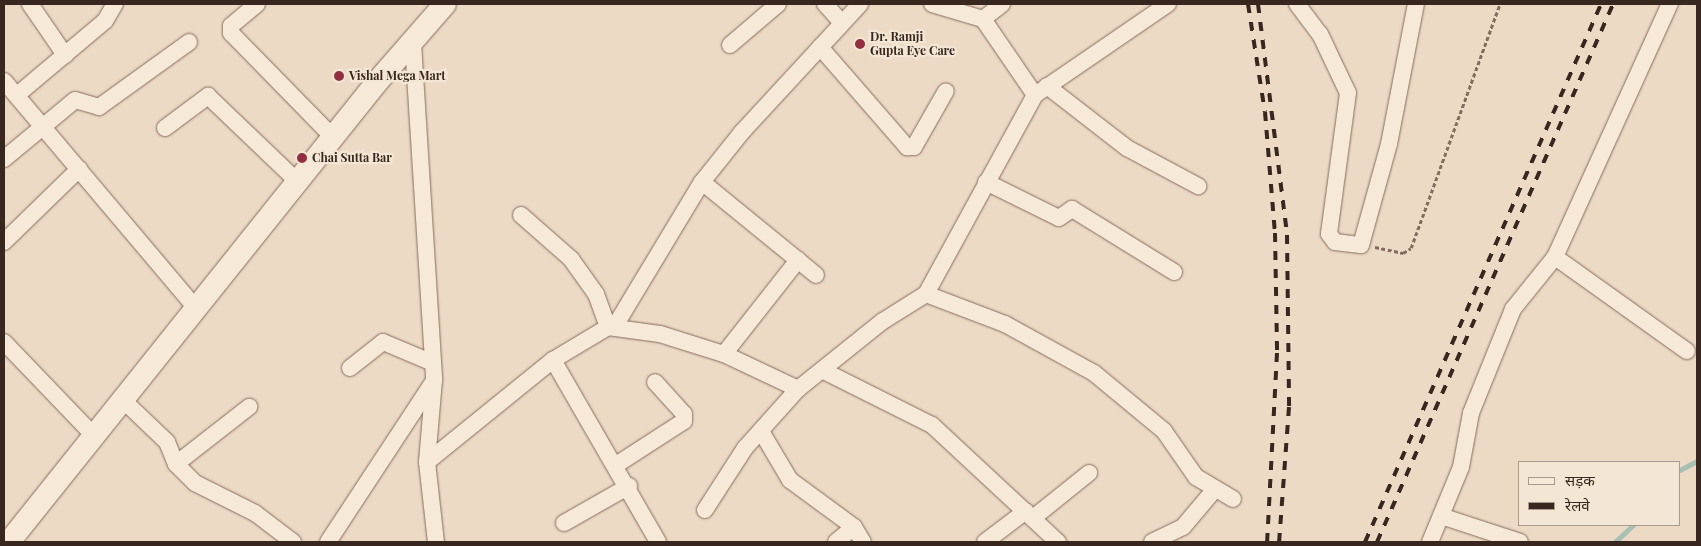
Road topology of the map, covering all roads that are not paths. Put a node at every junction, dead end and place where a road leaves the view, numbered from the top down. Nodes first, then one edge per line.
1 (30, 4) edge
2 (115, 4) edge
3 (256, 4) edge
4 (445, 4) edge
5 (778, 4) edge
6 (825, 4) edge
7 (860, 4) edge
8 (932, 4) edge
9 (1002, 4) edge
10 (1168, 4) edge
11 (1297, 4) edge
12 (1416, 4) edge
13 (1670, 4) edge
14 (983, 19) junction
15 (842, 23) junction
16 (188, 42) dead end
17 (412, 43) junction
18 (730, 45) dead end
19 (820, 47) junction
20 (64, 55) junction
21 (8, 89) edge
22 (946, 91) dead end
23 (1041, 91) junction
24 (43, 127) junction
25 (165, 128) dead end
26 (333, 137) junction
27 (4, 159) edge
28 (79, 169) junction
29 (297, 181) junction
30 (702, 182) junction
31 (986, 182) junction
32 (1198, 186) dead end
33 (522, 216) dead end
34 (4, 242) edge
35 (1555, 257) junction
36 (798, 260) junction
37 (1174, 272) dead end
38 (816, 275) dead end
39 (926, 294) junction
40 (196, 308) junction
41 (612, 327) junction
42 (4, 342) edge
43 (1687, 351) dead end
44 (724, 354) junction
45 (553, 360) junction
46 (433, 363) junction
47 (350, 368) dead end
48 (822, 370) junction
49 (434, 380) junction
50 (655, 382) dead end
51 (798, 389) junction
52 (122, 400) junction
53 (249, 407) dead end
54 (760, 431) junction
55 (94, 436) junction
56 (427, 462) junction
57 (176, 464) junction
58 (616, 465) junction
59 (1089, 473) dead end
60 (629, 486) junction
61 (1215, 489) junction
62 (1233, 499) dead end
63 (705, 510) dead end
64 (1030, 515) junction
65 (1441, 516) junction
66 (564, 523) dead end
67 (854, 527) junction
68 (9, 542) edge
69 (293, 542) edge
70 (328, 542) edge
71 (436, 542) edge
72 (658, 542) edge
73 (836, 542) edge
74 (863, 542) edge
75 (985, 542) edge
76 (1058, 542) edge
77 (1152, 542) edge
78 (1430, 542) edge
79 (1520, 542) edge

1 - 20 street
2 - 20 street
3 - 26 street
4 - 17 street
5 - 18 street
6 - 15 street
7 - 15 street
8 - 14 street
9 - 14 street
10 - 23 street
11 - 12 street
13 - 35 street
14 - 23 street
15 - 19 street
16 - 24 street
17 - 26 street
17 - 46 street
19 - 22 street
19 - 30 street
20 - 21 street
21 - 24 street
23 - 31 street
23 - 32 street
24 - 27 street
24 - 28 street
25 - 29 street
26 - 29 street
28 - 34 street
28 - 40 street
29 - 40 street
30 - 36 street
30 - 41 street
31 - 37 street
31 - 39 street
33 - 41 street
35 - 43 street
35 - 65 street
36 - 38 street
36 - 44 street
39 - 48 street
39 - 61 street
40 - 52 street
41 - 44 street
41 - 45 street
42 - 55 street
44 - 51 street
45 - 56 street
45 - 58 street
46 - 47 street
46 - 49 street
48 - 51 street
48 - 64 street
49 - 56 street
49 - 70 street
50 - 58 street
51 - 54 street
52 - 55 street
52 - 57 street
53 - 57 street
54 - 63 street
54 - 67 street
55 - 68 street
56 - 71 street
57 - 69 street
58 - 60 street
59 - 64 street
60 - 66 street
60 - 72 street
61 - 62 street
61 - 77 street
64 - 75 street
64 - 76 street
65 - 78 street
65 - 79 street
67 - 73 street
67 - 74 street

